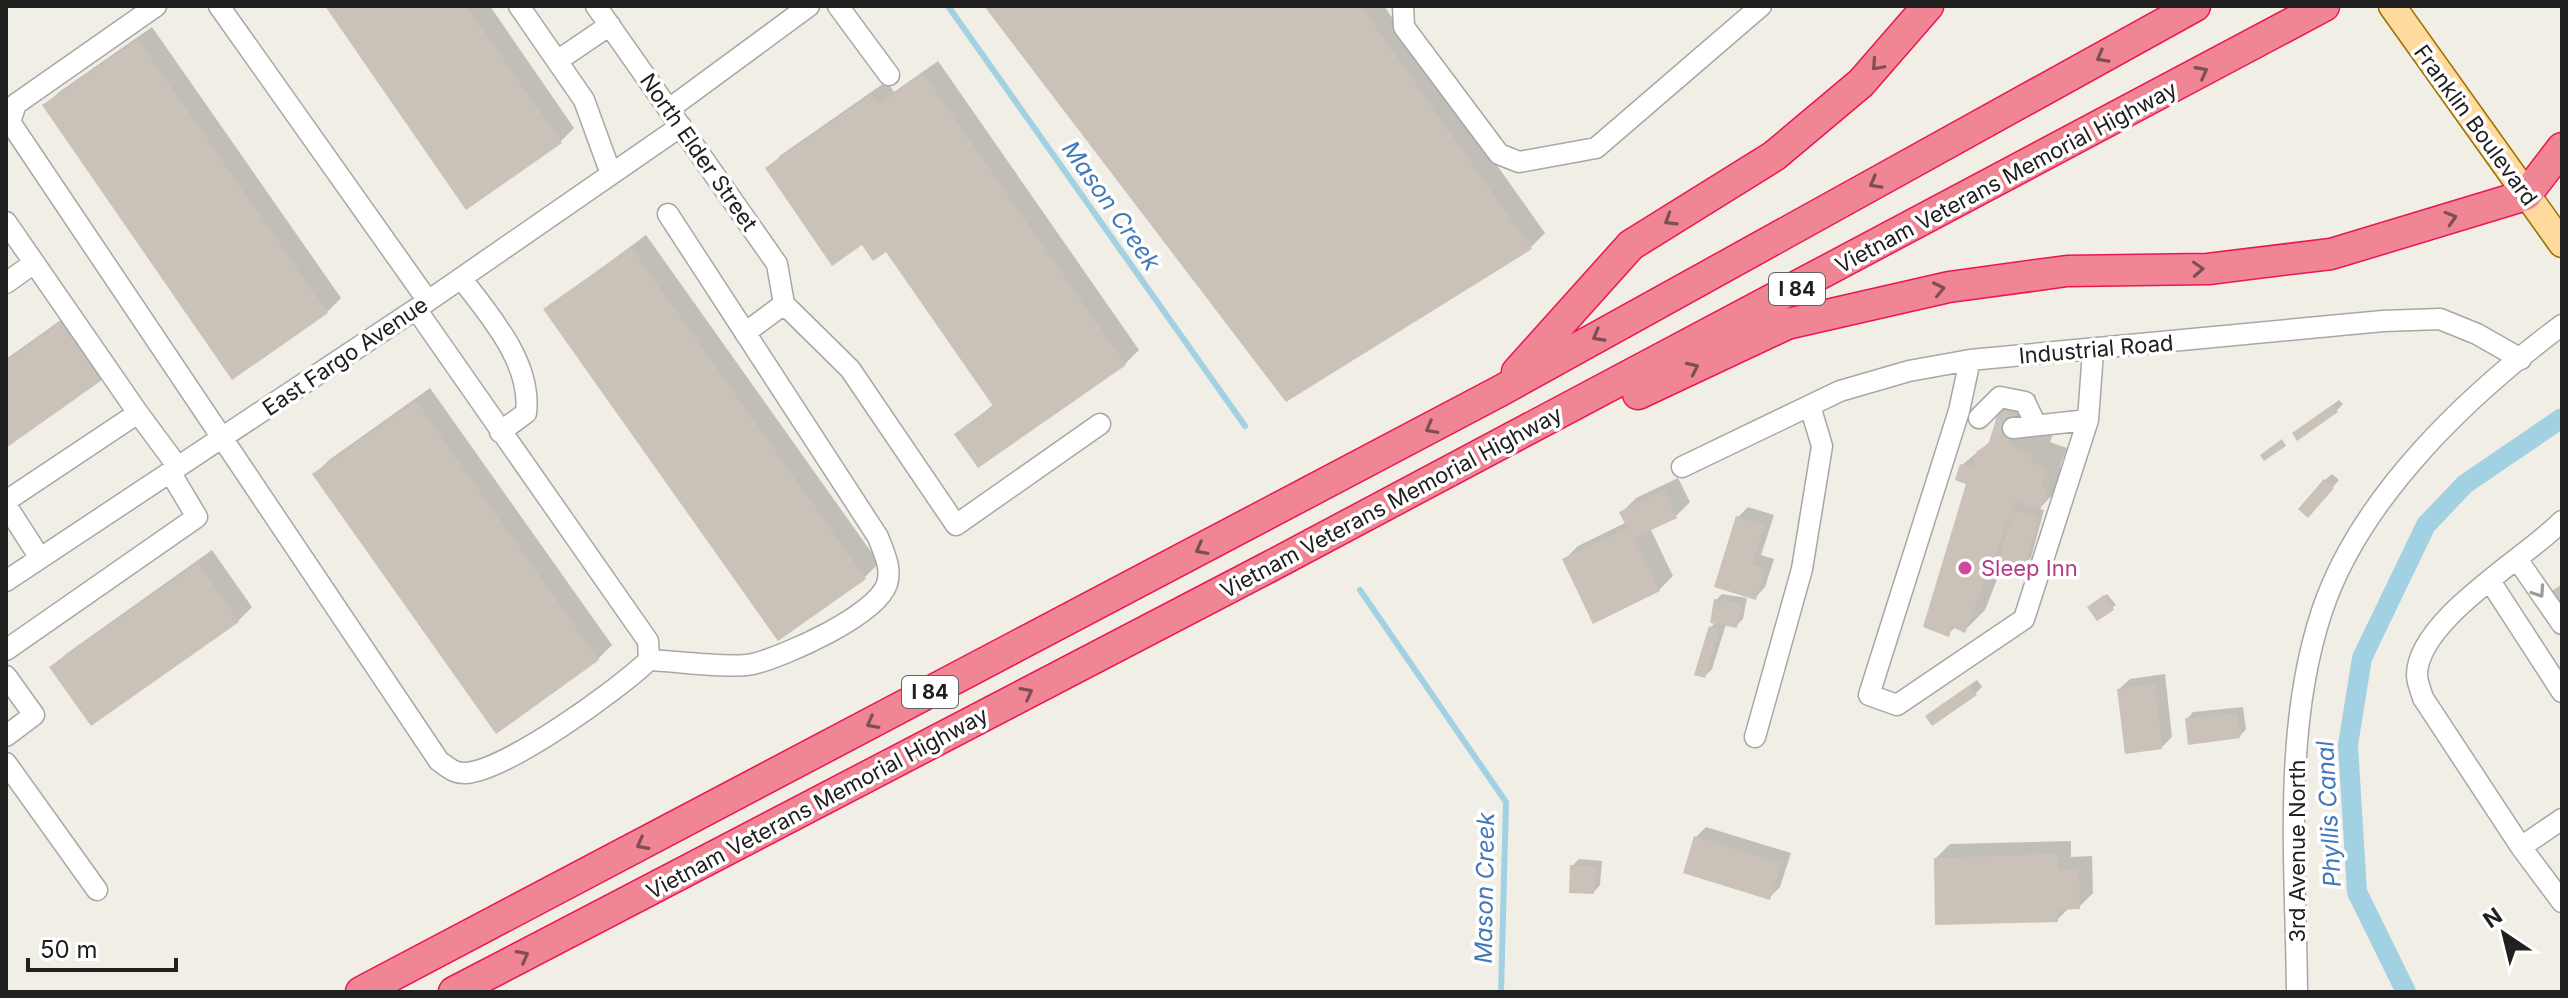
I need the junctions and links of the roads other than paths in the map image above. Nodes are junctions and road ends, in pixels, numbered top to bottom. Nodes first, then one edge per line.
1 (156, 6) edge
2 (219, 6) edge
3 (519, 6) edge
4 (596, 6) edge
5 (809, 6) edge
6 (838, 6) edge
7 (1403, 6) edge
8 (1761, 6) edge
9 (1928, 6) edge
10 (2195, 6) edge
11 (2324, 6) edge
12 (2392, 6) edge
13 (610, 25) junction
14 (557, 61) junction
15 (889, 75) dead end
16 (675, 118) junction
17 (2562, 148) edge
18 (611, 174) junction
19 (2526, 195) junction
20 (668, 214) dead end
21 (6, 222) edge
22 (2562, 244) edge
23 (34, 263) junction
24 (461, 278) junction
25 (6, 283) edge
26 (784, 304) junction
27 (422, 305) junction
28 (2562, 325) edge
29 (745, 333) junction
30 (2093, 351) junction
31 (2521, 359) junction
32 (1970, 360) junction
33 (1500, 391) junction
34 (1810, 406) junction
35 (1959, 411) junction
36 (138, 413) junction
37 (2088, 420) junction
38 (1100, 424) dead end
39 (1996, 424) junction
40 (2036, 425) junction
41 (500, 432) junction
42 (223, 437) junction
43 (1682, 467) dead end
44 (174, 469) junction
45 (6, 503) edge
46 (2562, 521) edge
47 (40, 558) junction
48 (2517, 559) junction
49 (1267, 568) junction
50 (6, 581) edge
51 (2490, 581) junction
52 (2562, 624) edge
53 (6, 650) edge
54 (649, 660) junction
55 (6, 676) edge
56 (2561, 690) edge
57 (6, 736) edge
58 (1755, 737) dead end
59 (6, 763) edge
60 (2562, 819) edge
61 (2521, 847) junction
62 (97, 890) dead end
63 (2562, 902) edge
64 (2293, 991) edge
65 (361, 992) edge
66 (454, 992) edge

1 - 42 street
2 - 27 street
3 - 14 street
4 - 13 street, North Elder Street
5 - 16 street, East Fargo Avenue
6 - 15 street
7 - 8 street
9 -> 33 highway
10 -> 33 highway, Vietnam Veterans Memorial Highway / I 84
49 -> 11 highway, Vietnam Veterans Memorial Highway / I 84
12 - 19 main road, Franklin Boulevard
13 - 14 street
13 - 16 street, North Elder Street
14 - 18 street
16 - 18 street, East Fargo Avenue
16 - 26 street, North Elder Street
17 - 19 highway
18 - 24 street, East Fargo Avenue
19 - 22 main road, Franklin Boulevard
49 -> 19 highway
20 - 29 street
21 - 23 street
23 - 25 street
23 - 36 street
24 - 27 street, East Fargo Avenue
24 - 41 street
26 - 29 street
26 - 38 street
27 - 41 street
27 - 42 street, East Fargo Avenue
28 - 31 street, 3rd Avenue North
29 - 54 street
30 - 31 street, Industrial Road
30 - 32 street, Industrial Road
30 - 37 street
31 - 64 street, 3rd Avenue North
32 - 34 street, Industrial Road
32 - 35 street
33 -> 65 highway, Vietnam Veterans Memorial Highway / I 84
34 - 43 street, Industrial Road
34 - 58 street
35 - 37 street
35 - 39 street
36 - 44 street
36 - 45 street
37 - 40 street
39 - 40 street
39 - 40 street
41 - 54 street
42 - 44 street, East Fargo Avenue
42 - 54 street
44 - 47 street, East Fargo Avenue
44 - 53 street
45 - 47 street
46 - 48 street
47 - 50 street, East Fargo Avenue
48 - 51 street
48 -> 52 street
66 -> 49 highway, Vietnam Veterans Memorial Highway / I 84
51 - 56 street
51 - 61 street
55 - 57 street
59 - 62 street
60 - 61 street
61 - 63 street

